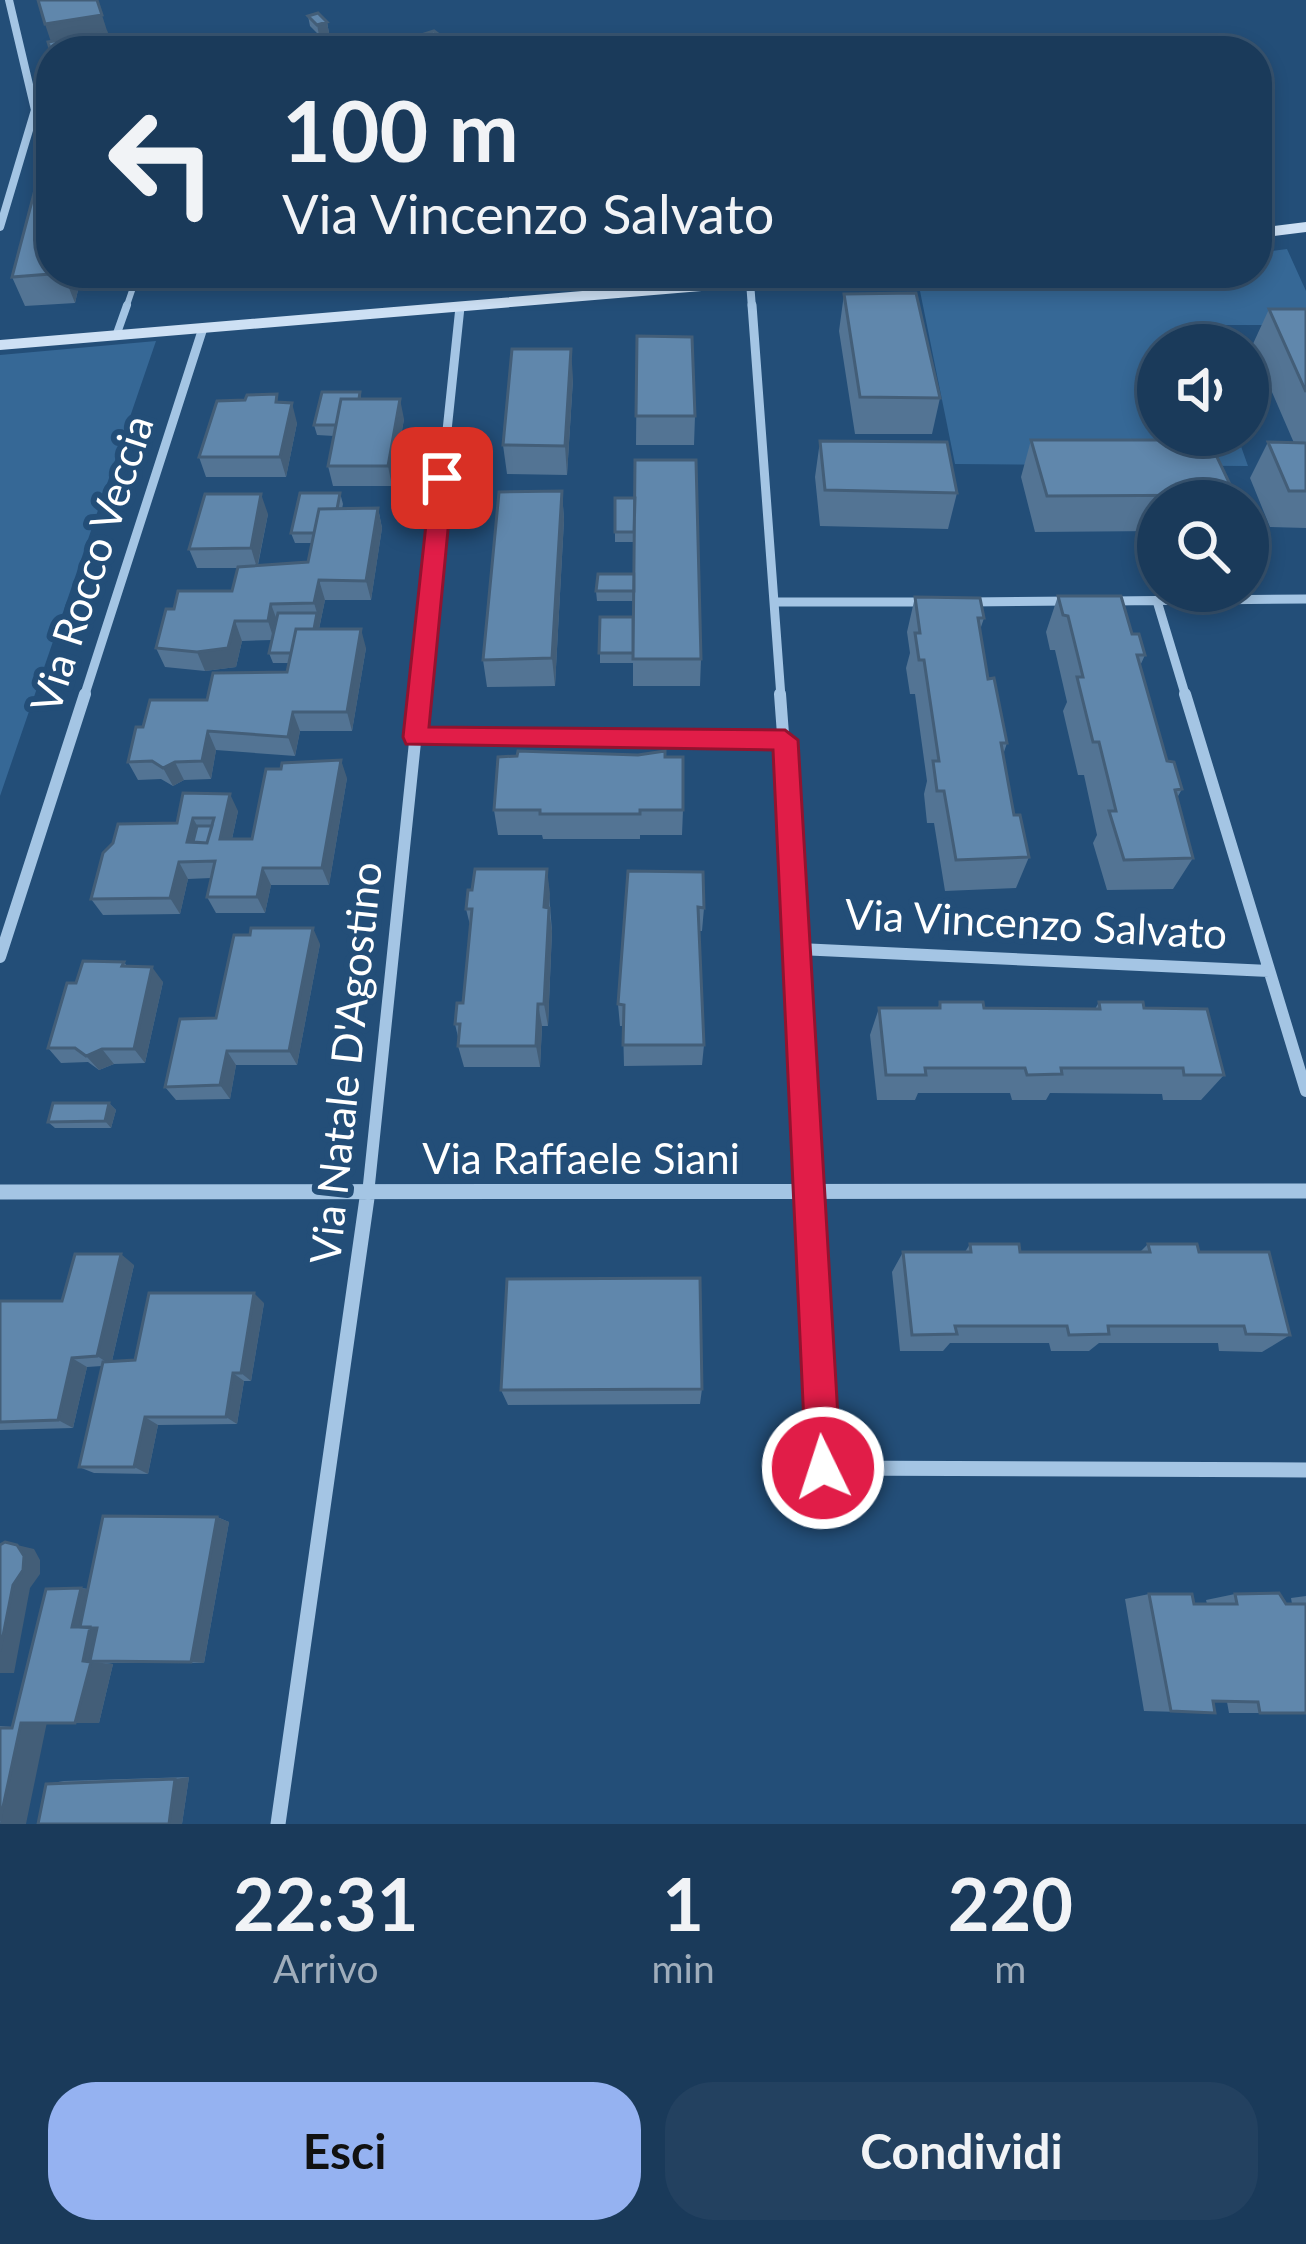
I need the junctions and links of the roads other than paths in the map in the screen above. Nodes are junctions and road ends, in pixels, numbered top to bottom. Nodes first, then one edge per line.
1 (8, 0) edge
2 (0, 226) edge
3 (1306, 227) edge
4 (1272, 231) edge
5 (134, 288) edge
6 (680, 288) edge
7 (750, 288) edge
8 (460, 307) junction
9 (203, 328) junction
10 (116, 336) junction
11 (0, 345) edge
12 (1269, 599) edge
13 (1306, 599) edge
14 (1085, 601) edge
15 (1109, 601) edge
16 (1137, 601) edge
17 (775, 602) junction
18 (1159, 612) edge
19 (415, 737) junction
20 (785, 740) junction
21 (799, 949) junction
22 (0, 957) edge
23 (1269, 971) junction
24 (1306, 1090) edge
25 (1306, 1191) edge
26 (0, 1192) edge
27 (368, 1192) junction
28 (806, 1192) junction
29 (1306, 1470) edge
30 (278, 1824) edge

1 - 2 street
3 - 4 street
5 - 10 lane
6 - 8 street
7 - 17 street, Via Vincenzo Salvato
8 - 9 street
8 - 19 street, Via Natale D'Agostino
9 - 10 street
9 - 22 street, Via Rocco Veccia
10 - 11 street
12 - 13 street
14 - 17 street
15 - 16 street
17 - 20 street, Via Vincenzo Salvato
18 - 23 street
19 - 20 street
19 - 27 street, Via Natale D'Agostino
20 - 21 street, Via Vincenzo Salvato
21 - 23 street, Via Vincenzo Salvato
21 - 28 street, Via Vincenzo Salvato
23 - 24 street
25 - 28 street, Via Raffaele Siani
26 - 27 street, Via Raffaele Siani
27 - 28 street, Via Raffaele Siani
27 - 30 street, Via Natale D'Agostino
28 - 29 street, Via Vincenzo Salvato

